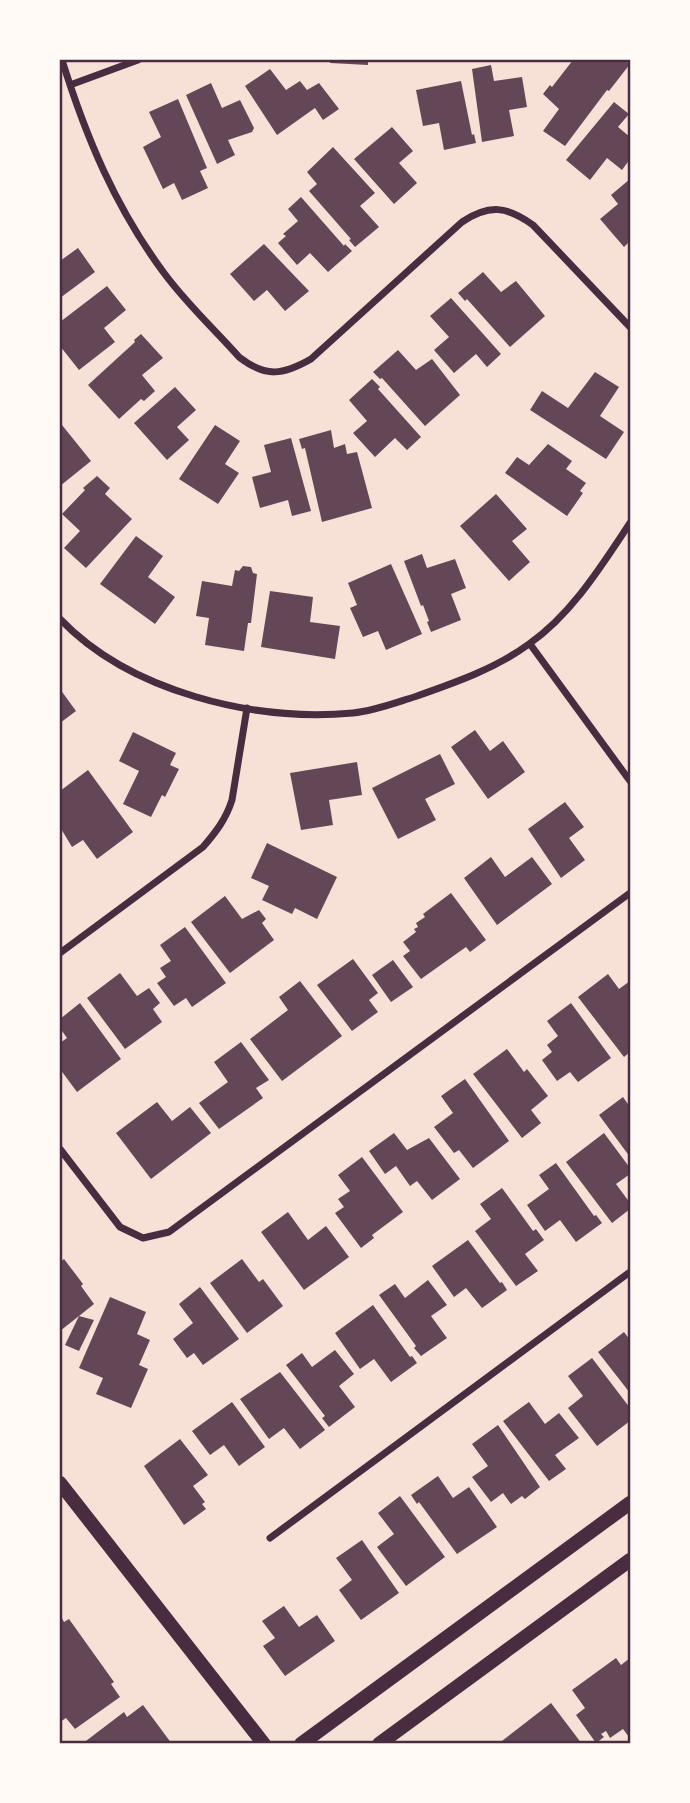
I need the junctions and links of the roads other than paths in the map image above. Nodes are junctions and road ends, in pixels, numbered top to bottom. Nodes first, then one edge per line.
1 (62, 60) edge
2 (138, 60) edge
3 (70, 85) junction
4 (631, 327) edge
5 (631, 523) edge
6 (60, 619) edge
7 (530, 644) junction
8 (247, 709) junction
9 (631, 781) edge
10 (631, 893) edge
11 (60, 953) edge
12 (60, 1149) edge
13 (631, 1272) edge
14 (60, 1483) edge
15 (631, 1503) edge
16 (270, 1538) dead end
17 (631, 1560) edge
18 (264, 1744) edge
19 (301, 1744) edge
20 (379, 1744) edge

1 - 3 street
2 - 3 street
3 - 4 street
5 - 7 street
6 - 8 street
7 - 8 street
7 - 9 street
8 - 11 street
10 - 12 street
13 - 16 street
14 - 18 main road
15 - 19 main road
17 - 20 main road

